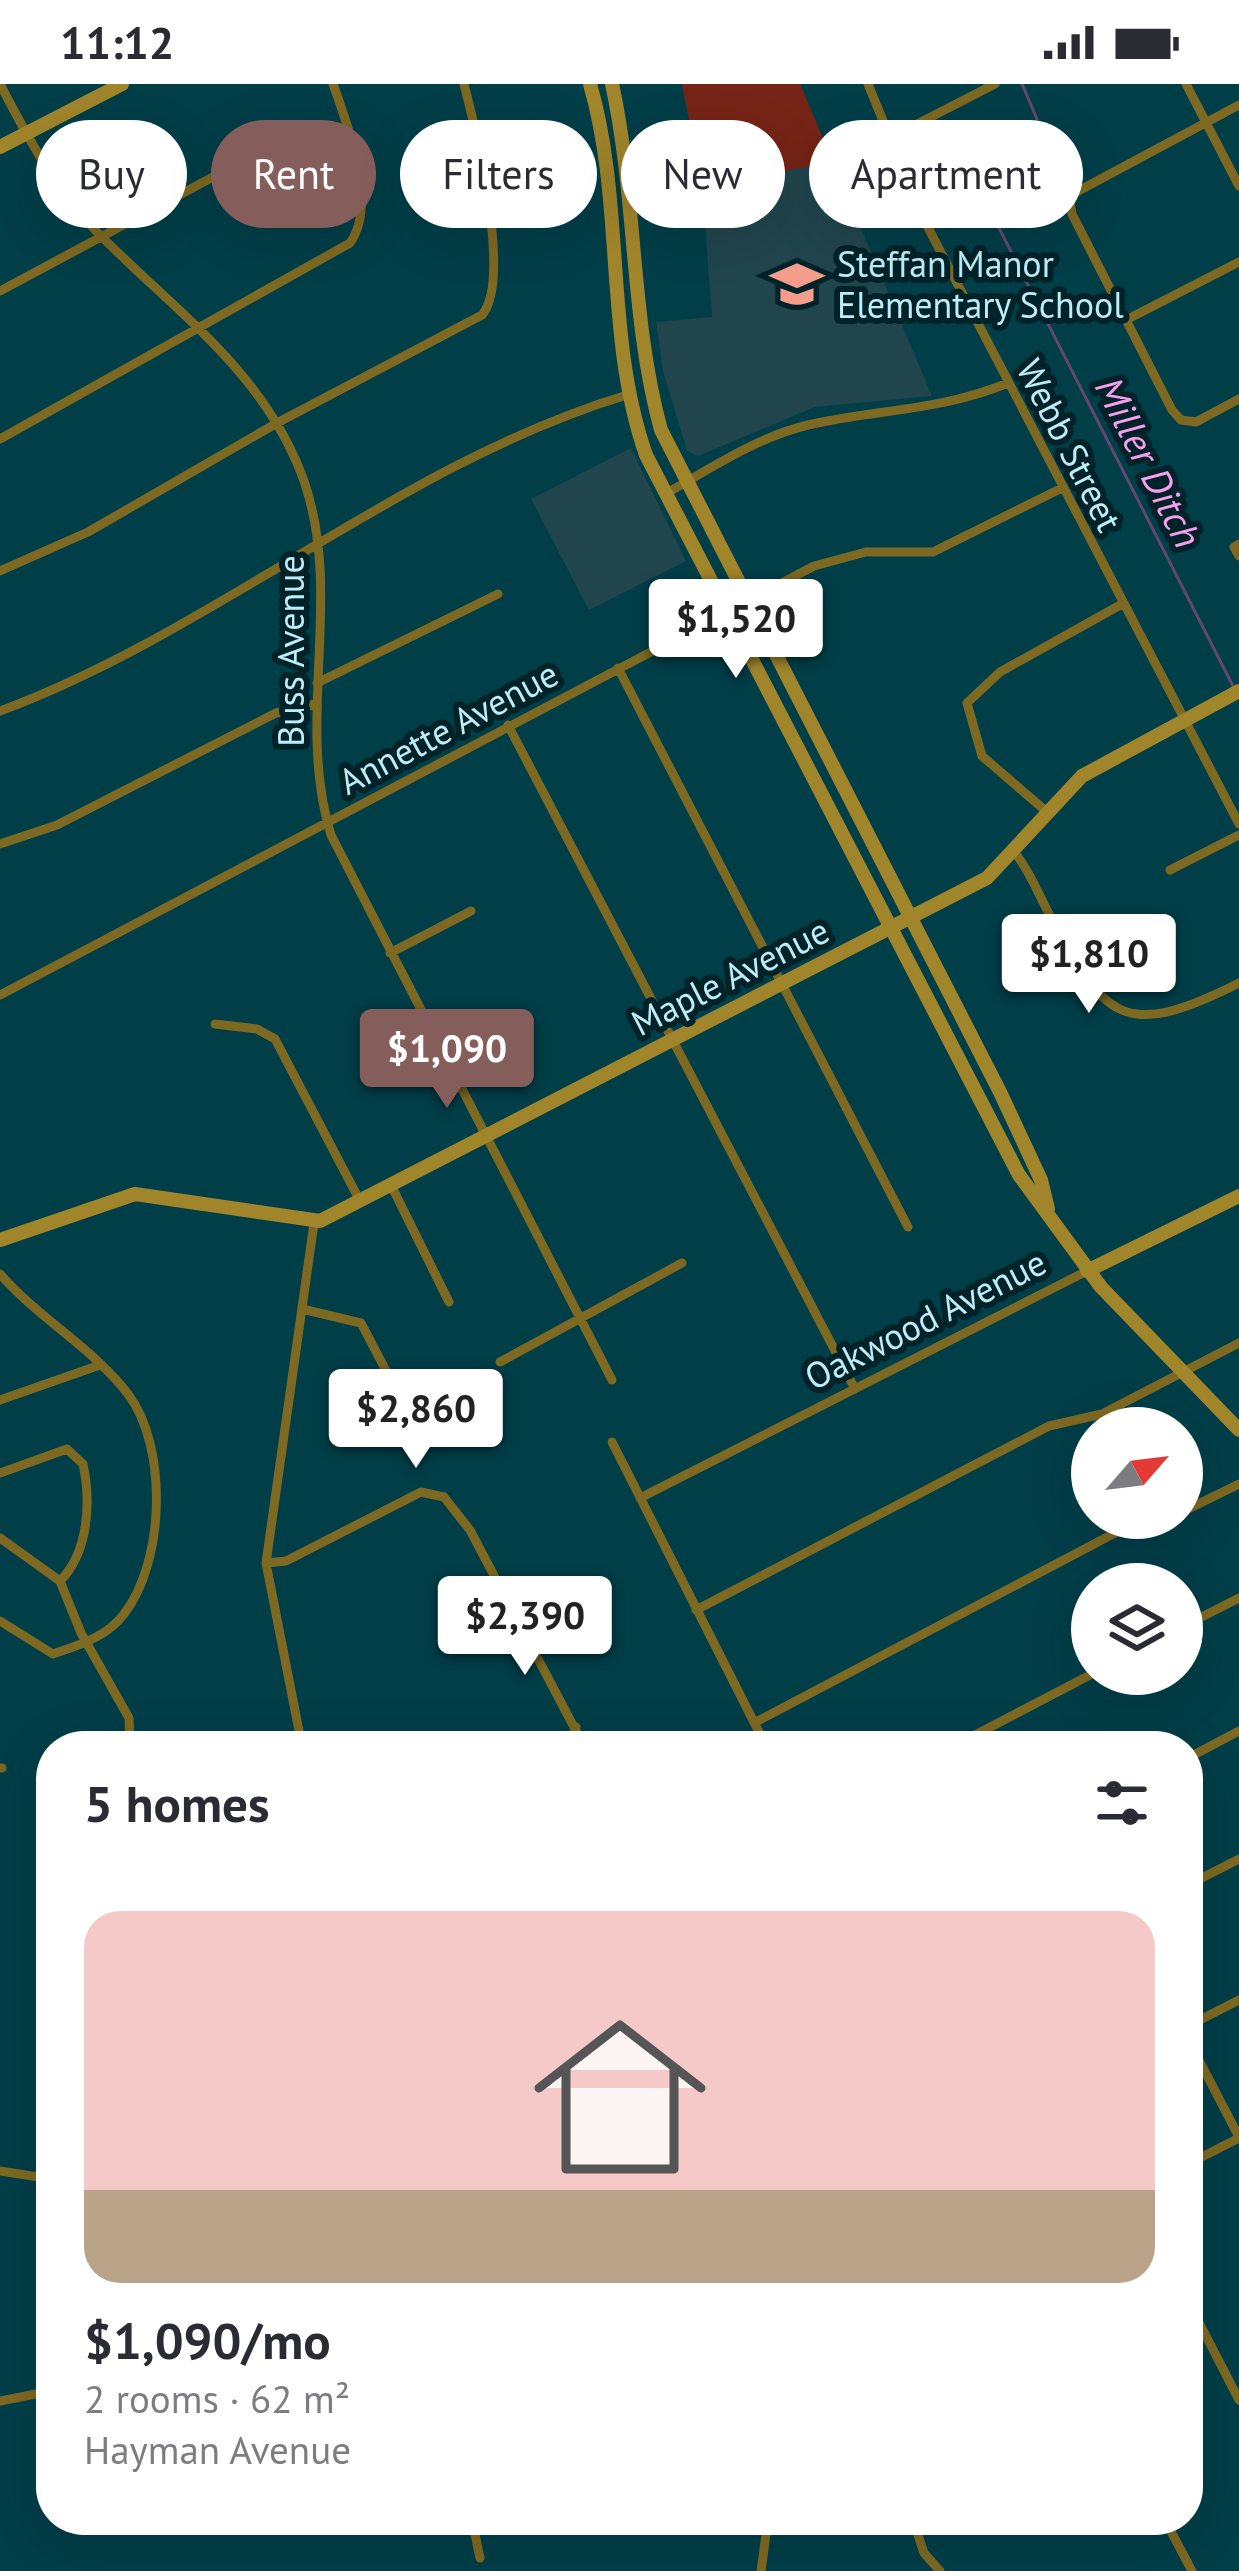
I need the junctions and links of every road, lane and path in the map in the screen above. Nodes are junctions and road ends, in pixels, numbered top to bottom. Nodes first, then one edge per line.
1 (0, 84) edge
2 (122, 84) edge
3 (333, 84) edge
4 (464, 84) edge
5 (590, 84) edge
6 (613, 84) edge
7 (868, 84) edge
8 (995, 84) edge
9 (1186, 84) edge
10 (1239, 105) edge
11 (883, 120) edge
12 (924, 120) edge
13 (1206, 122) junction
14 (26, 134) junction
15 (0, 147) edge
16 (211, 178) edge
17 (1239, 186) edge
18 (928, 228) edge
19 (104, 238) junction
20 (1239, 262) edge
21 (0, 291) edge
22 (1126, 320) junction
23 (200, 326) junction
24 (1008, 383) junction
25 (627, 395) junction
26 (1239, 399) edge
27 (277, 423) junction
28 (0, 439) edge
29 (685, 483) junction
30 (1062, 488) junction
31 (665, 494) junction
32 (318, 542) junction
33 (0, 572) edge
34 (498, 594) dead end
35 (747, 601) junction
36 (1122, 604) junction
37 (727, 611) junction
38 (618, 668) junction
39 (317, 683) junction
40 (1235, 694) edge
41 (315, 704) junction
42 (0, 711) edge
43 (1184, 720) junction
44 (508, 725) junction
45 (1047, 812) junction
46 (327, 822) junction
47 (1239, 824) edge
48 (1239, 835) edge
49 (0, 844) edge
50 (1015, 854) junction
51 (1170, 870) dead end
52 (471, 911) dead end
53 (910, 916) junction
54 (892, 926) junction
55 (390, 952) junction
56 (1239, 983) edge
57 (782, 984) junction
58 (0, 995) edge
59 (215, 1024) dead end
60 (672, 1039) junction
61 (486, 1136) junction
62 (391, 1186) junction
63 (1239, 1196) edge
64 (360, 1201) junction
65 (1049, 1214) junction
66 (314, 1222) junction
67 (908, 1227) dead end
68 (0, 1240) edge
69 (682, 1263) dead end
70 (1088, 1270) junction
71 (0, 1274) edge
72 (449, 1302) dead end
73 (302, 1309) junction
74 (580, 1320) junction
75 (1239, 1343) edge
76 (500, 1363) dead end
77 (100, 1365) junction
78 (1185, 1371) junction
79 (612, 1380) dead end
80 (855, 1389) junction
81 (0, 1400) edge
82 (406, 1424) dead end
83 (1239, 1430) edge
84 (612, 1442) dead end
85 (0, 1473) edge
86 (1239, 1484) edge
87 (640, 1498) junction
88 (1203, 1502) edge
89 (0, 1538) edge
90 (1104, 1539) edge
91 (266, 1563) junction
92 (60, 1580) junction
93 (1239, 1598) edge
94 (696, 1610) junction
95 (1203, 1617) edge
96 (0, 1621) edge
97 (88, 1642) junction
98 (1071, 1685) edge
99 (754, 1723) junction
100 (576, 1727) junction
101 (129, 1731) edge
102 (299, 1731) edge
103 (574, 1731) edge
104 (578, 1731) edge
105 (758, 1731) edge
106 (984, 1731) edge
107 (1239, 1731) edge
108 (1203, 1750) edge
109 (1239, 1858) edge
110 (1203, 1877) edge
111 (1239, 2000) edge
112 (1203, 2018) edge
113 (1203, 2068) edge
114 (1239, 2138) edge
115 (1203, 2156) edge
116 (0, 2170) edge
117 (36, 2176) edge
118 (1203, 2332) edge
119 (36, 2393) edge
120 (1239, 2400) edge
121 (0, 2401) edge
122 (476, 2535) edge
123 (766, 2535) edge
124 (918, 2535) edge
125 (1174, 2535) edge
126 (481, 2558) dead end
127 (761, 2571) edge
128 (940, 2571) edge
129 (1192, 2571) edge

1 - 14 street, Buss Avenue
2 - 14 main road
3 - 23 street
4 - 27 street
5 - 25 main road
6 - 29 main road
7 - 11 street, Webb Street
8 - 12 street
9 - 13 street
10 - 13 street
13 - 17 street
13 - 22 street
14 - 15 main road
14 - 19 street, Buss Avenue
16 - 19 street
18 - 24 street, Webb Street
19 - 21 street
19 - 23 street, Buss Avenue
20 - 22 street
22 - 26 street
23 - 27 street, Buss Avenue
23 - 28 street
24 - 29 street
24 - 30 street, Webb Street
25 - 31 main road
25 - 32 street
27 - 32 street, Buss Avenue
27 - 33 street
29 - 31 street
29 - 35 main road
30 - 35 street, Annette Avenue
30 - 36 street, Webb Street
31 - 37 main road
32 - 39 street, Buss Avenue
32 - 42 street
34 - 39 street
35 - 37 street, Annette Avenue
35 - 53 main road
36 - 43 street, Webb Street
36 - 45 street
37 - 38 street, Annette Avenue
37 - 54 main road
38 - 44 street, Annette Avenue
38 - 57 street
39 - 41 street, Buss Avenue
40 - 43 main road, Maple Avenue
41 - 46 street, Buss Avenue
41 - 49 street
43 - 45 main road, Maple Avenue
43 - 47 street, Webb Street
44 - 46 street, Annette Avenue
44 - 60 street
45 - 50 main road, Maple Avenue
46 - 55 street, Buss Avenue
46 - 58 street, Annette Avenue
48 - 51 street
50 - 53 main road, Maple Avenue
50 - 56 street
52 - 55 street
53 - 54 main road, Maple Avenue
53 - 65 main road
54 - 57 main road, Maple Avenue
54 - 65 main road
55 - 61 street, Buss Avenue
57 - 60 main road, Maple Avenue
57 - 67 street
59 - 64 street
60 - 61 main road, Maple Avenue
60 - 80 street
61 - 62 main road, Maple Avenue
61 - 74 street, Buss Avenue
62 - 64 main road, Maple Avenue
62 - 72 street
63 - 70 main road, Oakwood Avenue
64 - 66 main road, Maple Avenue
65 - 70 main road
66 - 68 main road
66 - 73 street
69 - 74 street
70 - 78 main road
70 - 80 street, Oakwood Avenue
71 - 77 street
73 - 82 street
73 - 91 street
74 - 76 street
74 - 79 street, Buss Avenue
75 - 78 street
77 - 81 street
77 - 97 street
78 - 83 main road
78 - 94 street
80 - 87 street, Oakwood Avenue
84 - 87 street
85 - 92 street
86 - 88 street
87 - 94 street
89 - 92 street
90 - 99 street
91 - 100 street
91 - 102 street
92 - 97 street
93 - 95 street
94 - 99 street
96 - 97 street
97 - 101 street
98 - 106 street
99 - 105 street
100 - 103 street
100 - 104 street
107 - 108 street
109 - 110 street
111 - 112 street
113 - 114 street
114 - 115 street
116 - 117 street
118 - 120 street
119 - 121 street
122 - 126 street
123 - 127 street
124 - 128 street
125 - 129 street

